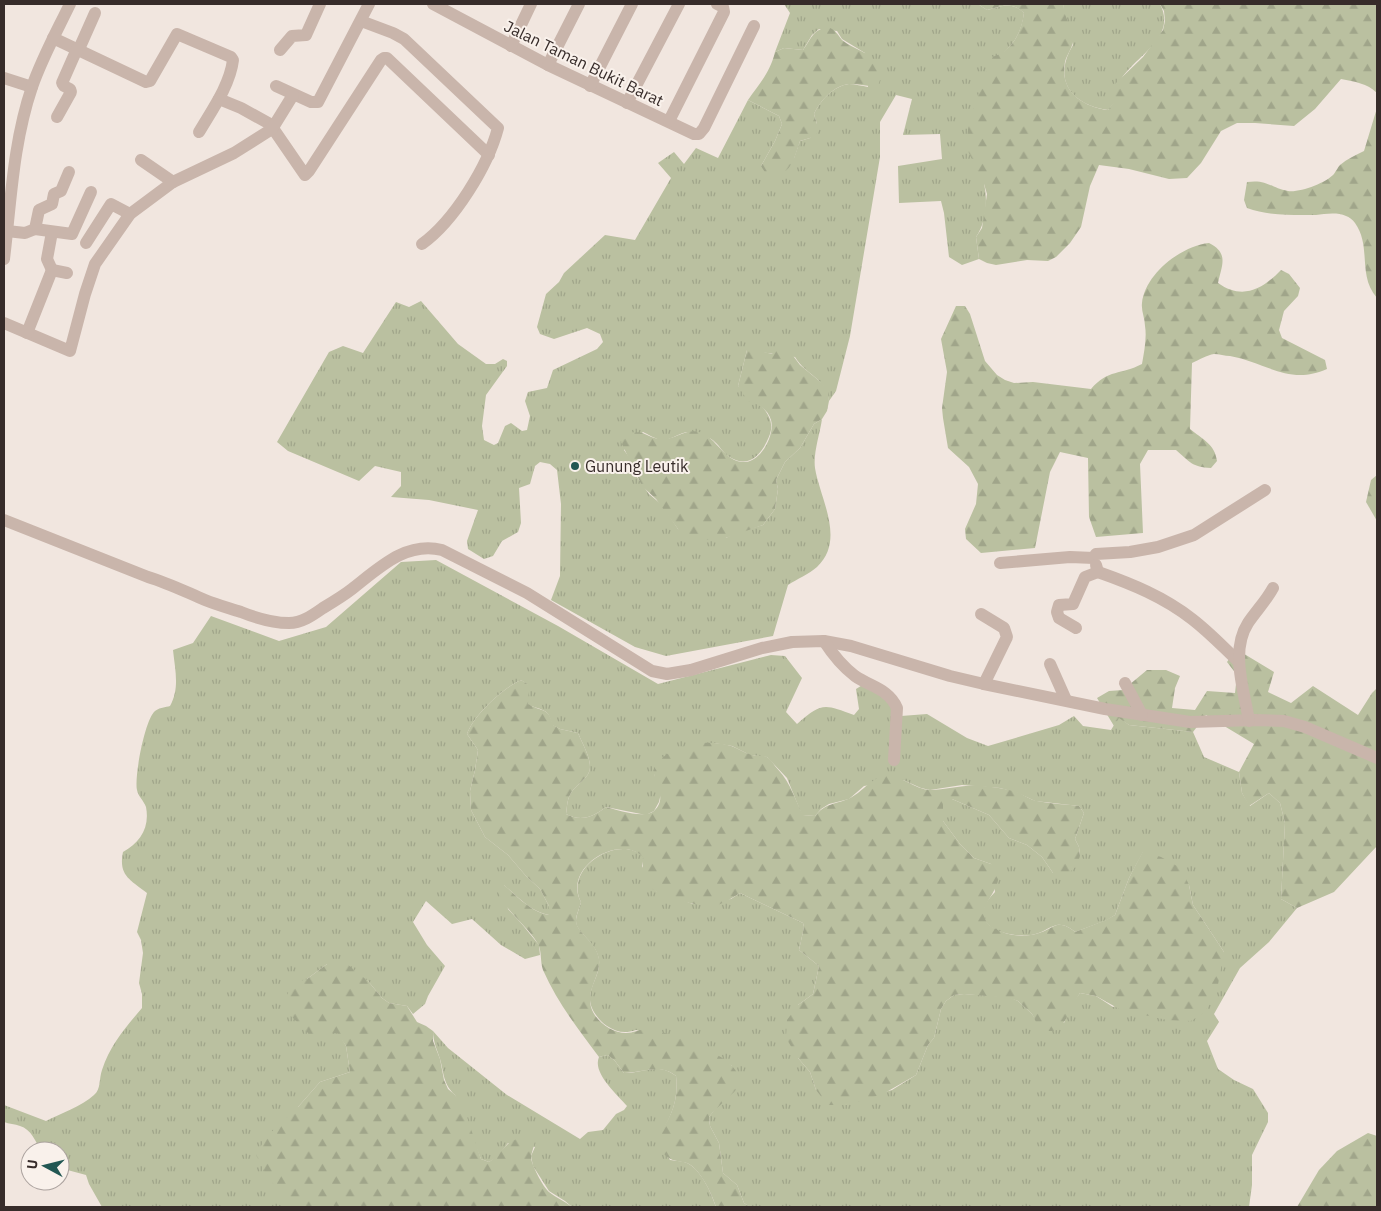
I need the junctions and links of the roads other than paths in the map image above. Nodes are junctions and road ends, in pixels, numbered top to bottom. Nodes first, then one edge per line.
1 (70, 4) edge
2 (320, 4) edge
3 (369, 4) edge
4 (433, 4) edge
5 (531, 4) edge
6 (579, 4) edge
7 (632, 4) edge
8 (679, 4) edge
9 (721, 8) edge
10 (95, 12) dead end
11 (361, 21) junction
12 (754, 26) dead end
13 (53, 38) junction
14 (511, 46) junction
15 (78, 49) junction
16 (280, 50) dead end
17 (548, 66) junction
18 (4, 78) edge
19 (276, 86) dead end
20 (590, 86) junction
21 (32, 87) junction
22 (293, 95) junction
23 (219, 99) junction
24 (628, 103) junction
25 (57, 117) dead end
26 (669, 121) junction
27 (272, 129) junction
28 (199, 132) dead end
29 (488, 155) junction
30 (141, 160) dead end
31 (69, 172) dead end
32 (173, 182) junction
33 (91, 192) dead end
34 (7, 195) edge
35 (130, 214) junction
36 (35, 229) junction
37 (7, 231) junction
38 (52, 232) junction
39 (86, 243) dead end
40 (422, 244) dead end
41 (4, 260) edge
42 (52, 270) junction
43 (67, 273) dead end
44 (4, 323) edge
45 (27, 333) junction
46 (1265, 490) dead end
47 (4, 520) edge
48 (1094, 558) junction
49 (1000, 564) dead end
50 (1098, 572) junction
51 (1273, 588) dead end
52 (982, 614) dead end
53 (1076, 628) dead end
54 (824, 641) junction
55 (1238, 661) junction
56 (1050, 664) dead end
57 (1125, 683) dead end
58 (984, 684) junction
59 (1066, 700) junction
60 (1142, 715) junction
61 (1249, 721) junction
62 (1377, 758) edge
63 (894, 760) dead end

1 - 13 street
2 - 16 street
3 - 11 street
4 - 14 street, Jalan Taman Bukit Barat
5 - 14 street
6 - 17 street
7 - 20 street
8 - 24 street
9 - 26 street
10 - 15 street
11 - 22 street
11 - 29 street
12 - 26 street, Jalan Taman Bukit Barat
13 - 15 street
13 - 21 street
14 - 17 street, Jalan Taman Bukit Barat
15 - 23 street
15 - 25 street
17 - 20 street, Jalan Taman Bukit Barat
18 - 21 street
19 - 22 street
20 - 24 street, Jalan Taman Bukit Barat
21 - 34 street
22 - 27 street
23 - 27 street
23 - 28 street
24 - 26 street, Jalan Taman Bukit Barat
27 - 29 street
27 - 32 street
29 - 40 street
30 - 32 street
31 - 36 street
32 - 35 street
33 - 38 street
34 - 37 street
35 - 39 street
35 - 45 street
36 - 37 street
36 - 38 street
37 - 41 street
38 - 42 street
42 - 43 street
42 - 45 street
44 - 45 street
46 - 48 street
47 - 54 street
48 - 49 street
48 - 50 street
50 - 53 street
50 - 55 street
51 - 55 street
52 - 58 street
54 - 58 street
54 - 63 street
55 - 61 street
56 - 59 street
57 - 60 street
58 - 59 street
59 - 60 street
60 - 61 street
61 - 62 street

